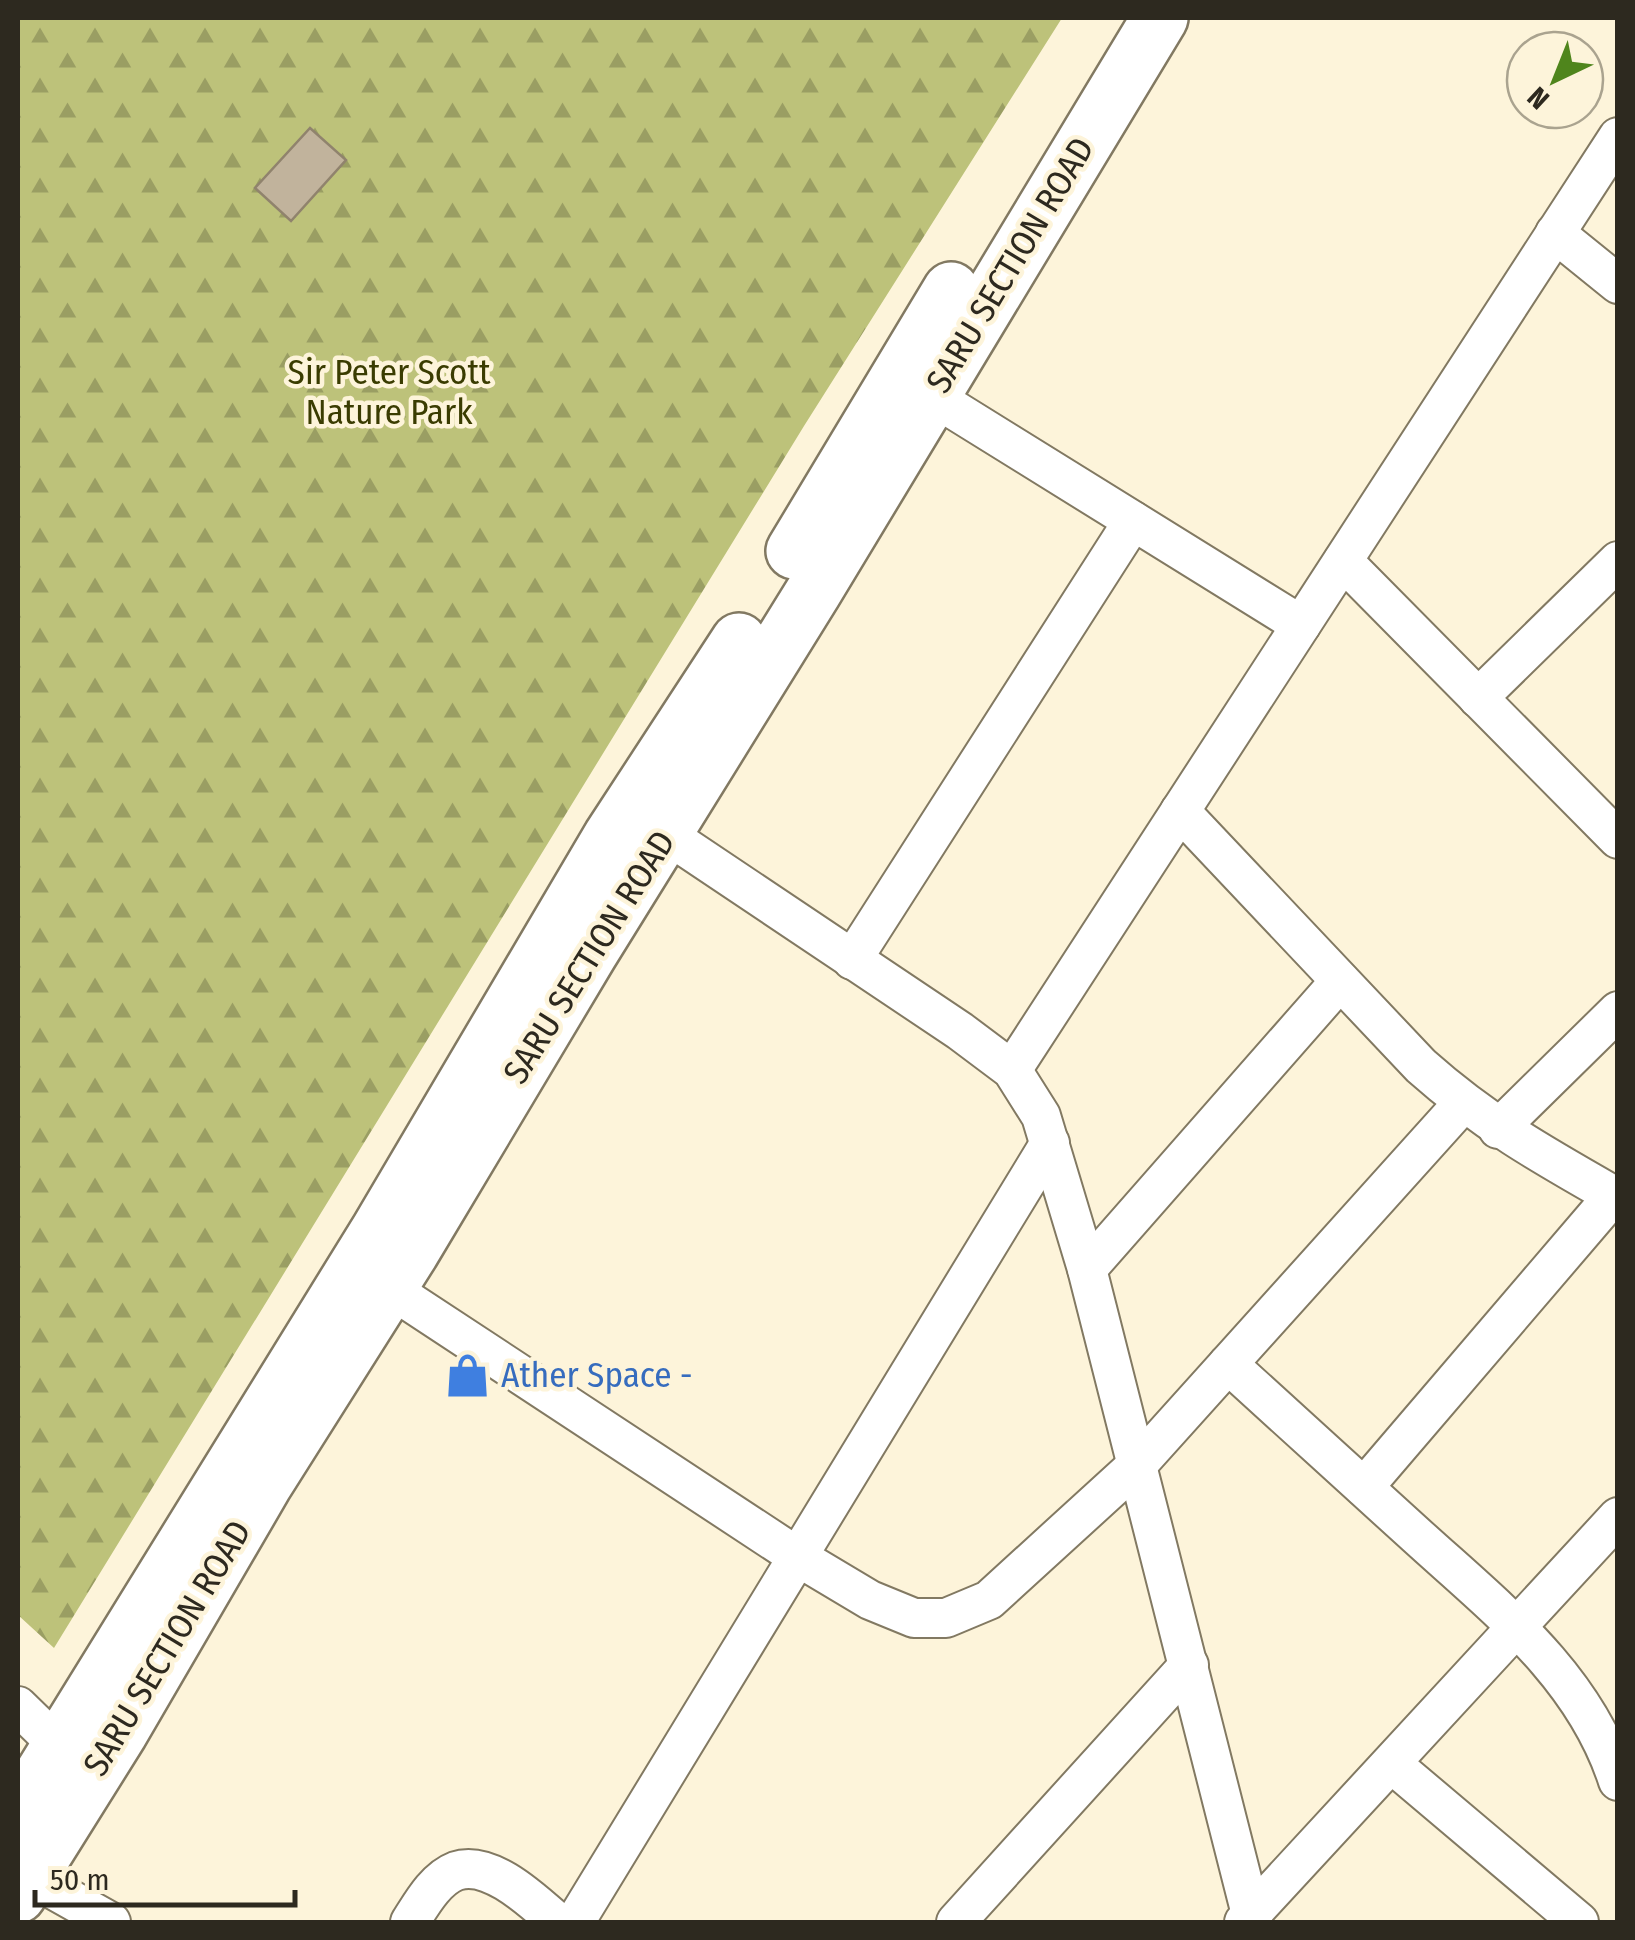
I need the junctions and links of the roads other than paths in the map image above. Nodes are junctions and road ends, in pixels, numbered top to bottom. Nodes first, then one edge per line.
1 (1117, 18) edge
2 (1160, 18) edge
3 (1618, 137) edge
4 (1555, 233) junction
5 (1618, 284) edge
6 (932, 396) junction
7 (1133, 521) junction
8 (1343, 560) junction
9 (1618, 560) edge
10 (1301, 625) junction
11 (1478, 698) junction
12 (1180, 811) junction
13 (647, 822) junction
14 (1618, 839) edge
15 (852, 960) junction
16 (1340, 981) junction
17 (1618, 1011) edge
18 (1012, 1070) junction
19 (1463, 1103) junction
20 (1498, 1129) junction
21 (1050, 1143) junction
22 (1615, 1197) edge
23 (1087, 1269) junction
24 (388, 1288) junction
25 (1228, 1364) junction
26 (1138, 1464) junction
27 (1364, 1487) junction
28 (1618, 1517) edge
29 (798, 1557) junction
30 (1516, 1627) junction
31 (1188, 1665) junction
32 (18, 1706) edge
33 (77, 1758) junction
34 (1392, 1764) junction
35 (1618, 1780) edge
36 (18, 1814) edge
37 (23, 1885) edge
38 (1249, 1920) edge
39 (111, 1922) edge
40 (410, 1922) edge
41 (557, 1922) edge
42 (575, 1922) edge
43 (956, 1922) edge
44 (1578, 1922) edge

1 - 13 street, SARU SECTION ROAD
2 - 6 street, SARU SECTION ROAD
3 - 4 street
4 - 5 street
4 - 8 street
6 - 7 street
6 - 13 street, SARU SECTION ROAD
7 - 10 street
7 - 15 street
8 - 10 street
8 - 11 street
9 - 11 street
10 - 12 street
11 - 14 street
12 - 16 street
12 - 18 street
13 - 15 street
13 - 24 street, SARU SECTION ROAD
13 - 33 street, SARU SECTION ROAD
15 - 18 street
16 - 19 street
16 - 23 street
17 - 20 street
18 - 21 street
19 - 20 street
19 - 25 street
20 - 22 street
21 - 23 street
21 - 29 street
22 - 27 street
23 - 26 street
24 - 29 street
24 - 33 street, SARU SECTION ROAD
25 - 26 street
25 - 27 street
26 - 29 street
26 - 31 street
27 - 30 street
28 - 30 street
29 - 42 street
30 - 34 street
30 - 35 street
31 - 38 street
31 - 43 street
32 - 33 street
33 - 36 street, SARU SECTION ROAD
33 - 37 street, SARU SECTION ROAD
34 - 38 street
34 - 44 street
37 - 39 street
40 - 41 street

